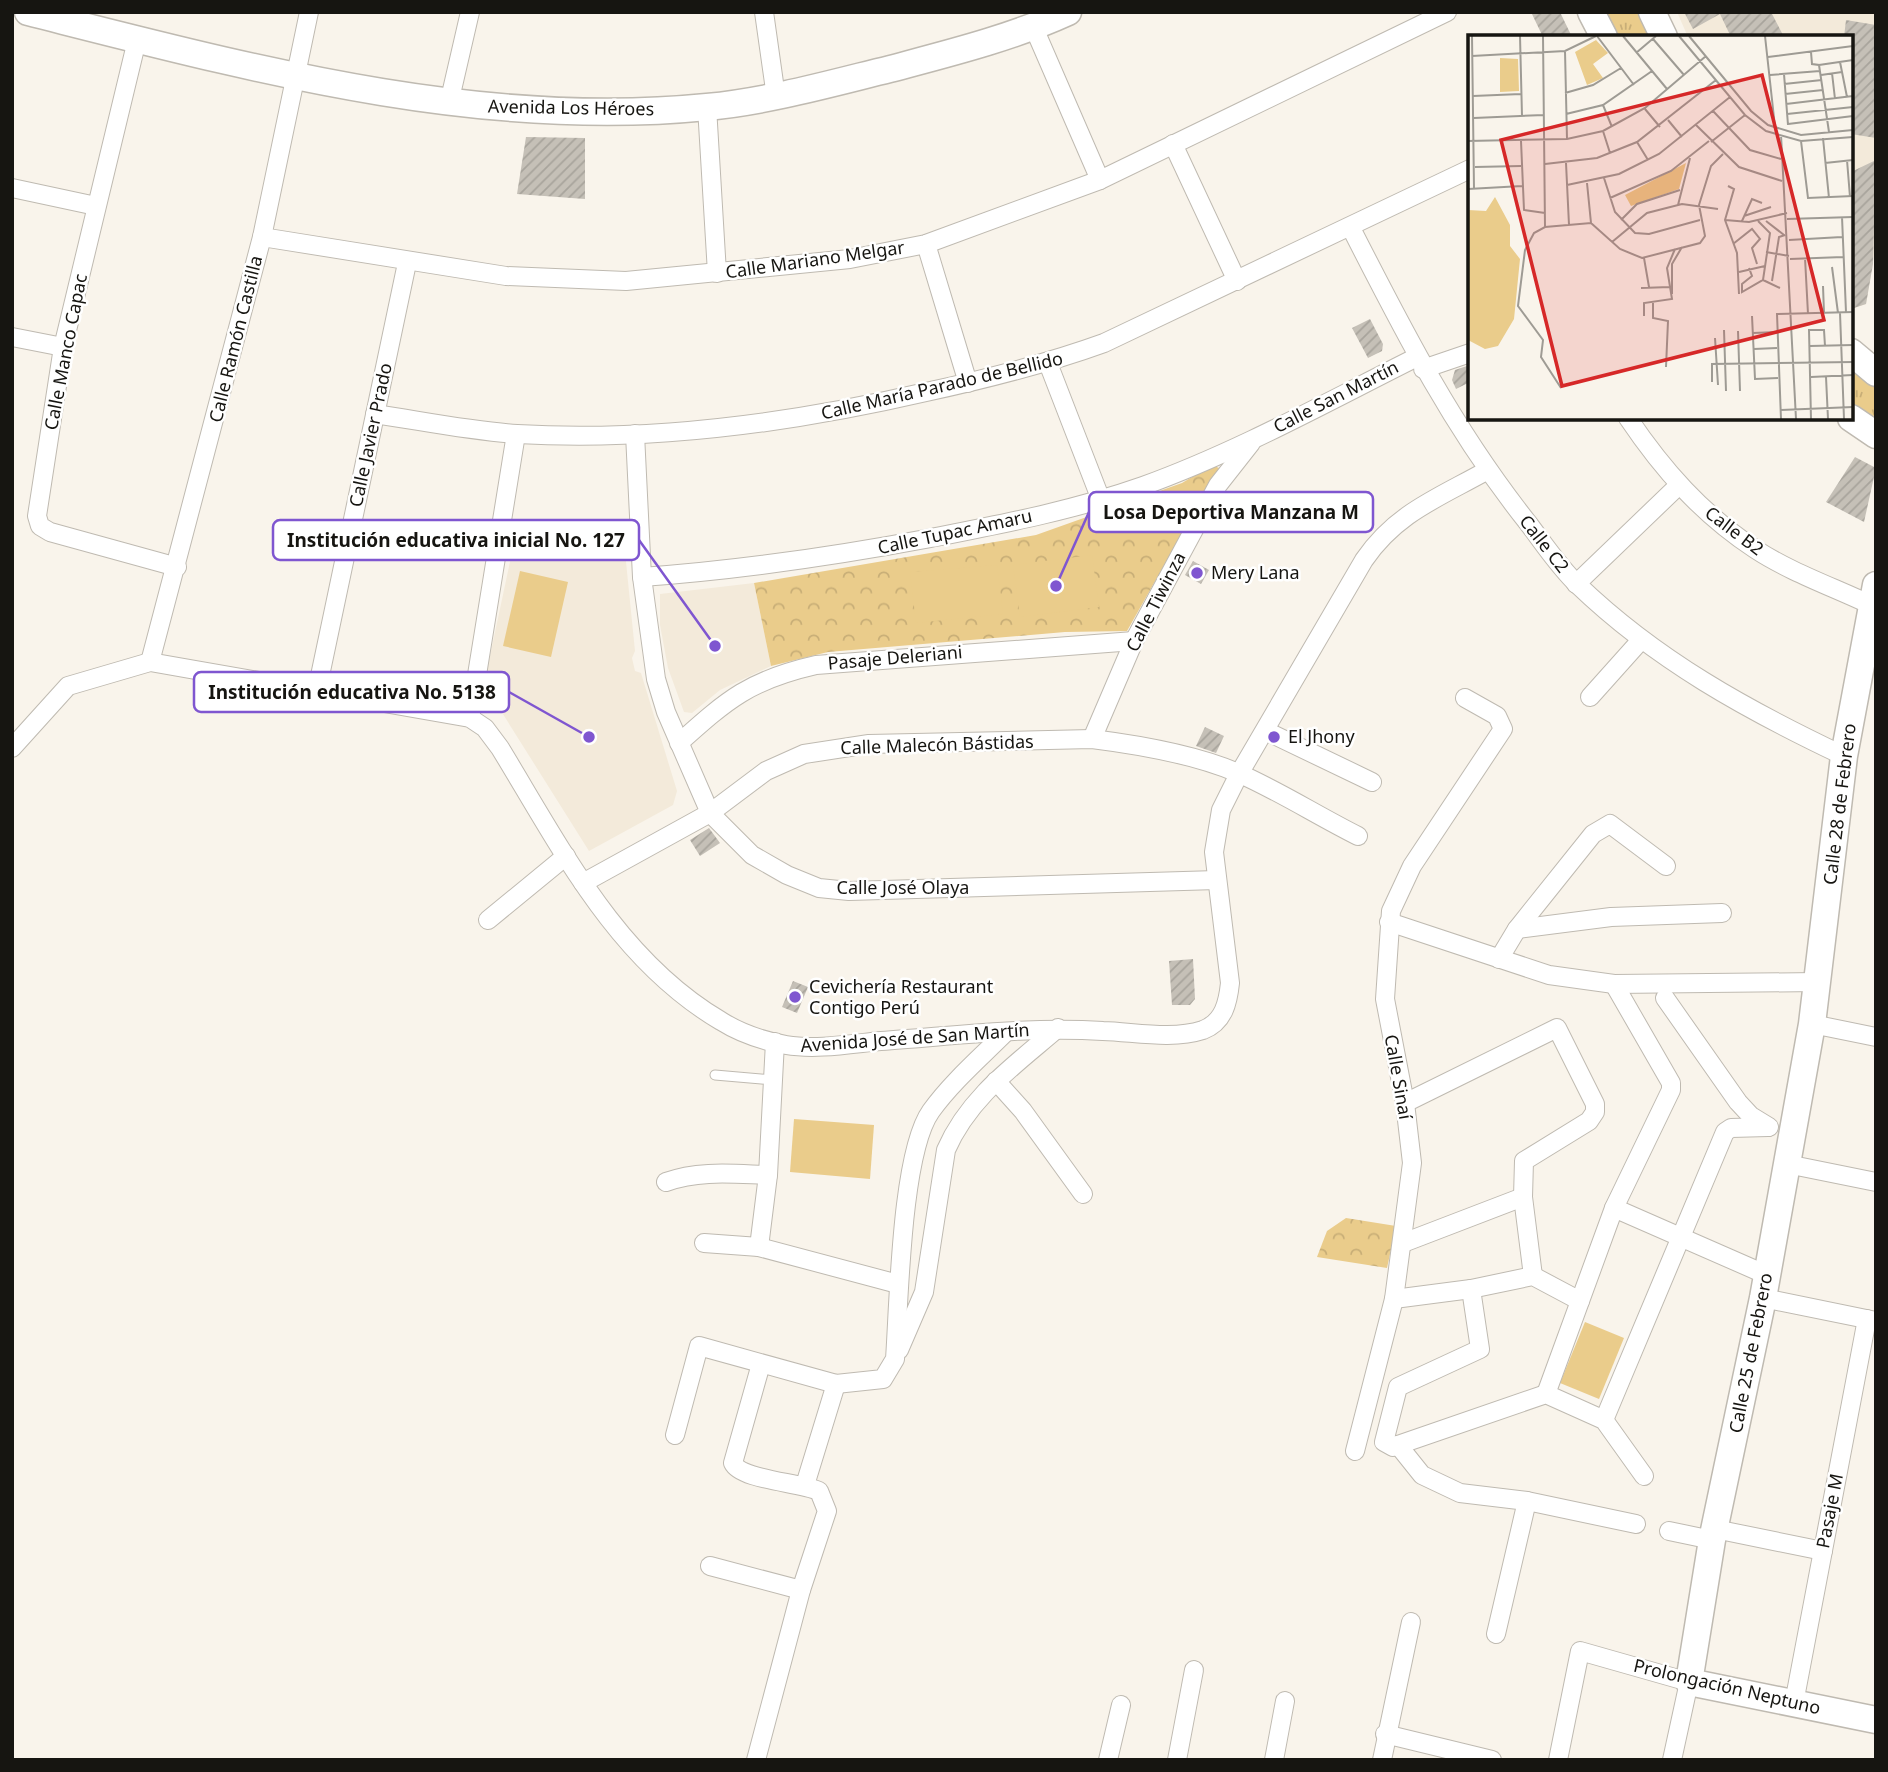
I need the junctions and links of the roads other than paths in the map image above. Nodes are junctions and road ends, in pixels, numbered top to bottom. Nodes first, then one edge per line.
1 (28, 12) edge
2 (309, 12) edge
3 (470, 12) edge
4 (764, 12) edge
5 (1068, 12) edge
6 (1447, 12) edge
7 (1591, 12) edge
8 (1652, 12) edge
9 (1034, 28) junction
10 (1603, 35) edge
11 (1663, 35) edge
12 (137, 40) junction
13 (294, 76) junction
14 (776, 97) junction
15 (449, 103) junction
16 (707, 107) junction
17 (1173, 144) junction
18 (1468, 170) edge
19 (1100, 180) junction
20 (12, 188) edge
21 (96, 206) junction
22 (1352, 228) junction
23 (262, 237) junction
24 (926, 244) junction
25 (407, 262) junction
26 (717, 273) junction
27 (1237, 281) junction
28 (12, 337) edge
29 (63, 347) junction
30 (1468, 353) edge
31 (1853, 354) edge
32 (1048, 363) junction
33 (1420, 363) junction
34 (1876, 373) edge
35 (968, 383) junction
36 (375, 414) junction
37 (1853, 419) edge
38 (1629, 420) edge
39 (635, 433) junction
40 (516, 434) junction
41 (1876, 435) edge
42 (1256, 438) junction
43 (1486, 471) junction
44 (1678, 486) junction
45 (1101, 500) junction
46 (177, 567) junction
47 (642, 578) junction
48 (1576, 584) junction
49 (1874, 595) edge
50 (1641, 640) junction
51 (1134, 641) junction
52 (150, 662) junction
53 (317, 690) junction
54 (1590, 697) dead end
55 (1465, 698) dead end
56 (470, 718) junction
57 (1266, 731) junction
58 (1091, 739) junction
59 (679, 743) junction
60 (12, 748) edge
61 (1844, 756) junction
62 (1239, 774) junction
63 (1372, 782) dead end
64 (710, 813) junction
65 (1358, 836) dead end
66 (566, 856) junction
67 (1667, 866) dead end
68 (1217, 880) junction
69 (583, 883) junction
70 (1722, 913) dead end
71 (488, 920) dead end
72 (1389, 922) junction
73 (1517, 929) junction
74 (1499, 959) junction
75 (1818, 982) junction
76 (1614, 984) junction
77 (1665, 998) dead end
78 (1812, 1024) junction
79 (1058, 1028) junction
80 (1005, 1033) junction
81 (1876, 1037) edge
82 (775, 1042) junction
83 (715, 1074) dead end
84 (773, 1080) junction
85 (996, 1081) junction
86 (1405, 1102) junction
87 (1780, 1129) junction
88 (1787, 1164) junction
89 (768, 1175) junction
90 (666, 1182) dead end
91 (1876, 1182) edge
92 (1083, 1194) dead end
93 (1523, 1197) junction
94 (1614, 1208) junction
95 (1680, 1238) junction
96 (704, 1243) dead end
97 (1403, 1243) junction
98 (759, 1247) junction
99 (1533, 1276) junction
100 (898, 1284) junction
101 (1765, 1287) junction
102 (1471, 1289) junction
103 (1394, 1299) junction
104 (1580, 1301) junction
105 (1872, 1320) edge
106 (895, 1359) junction
107 (761, 1364) junction
108 (836, 1384) junction
109 (1546, 1394) junction
110 (1604, 1420) junction
111 (675, 1435) dead end
112 (1398, 1445) junction
113 (1354, 1451) dead end
114 (1644, 1476) dead end
115 (805, 1485) junction
116 (1527, 1501) junction
117 (1636, 1524) dead end
118 (1669, 1531) dead end
119 (1714, 1534) junction
120 (1823, 1551) junction
121 (710, 1566) dead end
122 (801, 1590) junction
123 (1411, 1622) dead end
124 (1496, 1633) dead end
125 (1194, 1670) dead end
126 (1689, 1682) junction
127 (1285, 1701) dead end
128 (1794, 1703) junction
129 (1121, 1705) dead end
130 (1876, 1720) edge
131 (1385, 1734) junction
132 (756, 1760) edge
133 (1108, 1760) edge
134 (1177, 1760) edge
135 (1274, 1760) edge
136 (1381, 1760) edge
137 (1492, 1760) edge
138 (1558, 1760) edge
139 (1672, 1760) edge

1 - 12 street, Avenida Los Héroes
2 - 13 street, Calle Ramón Castilla
3 - 15 street
4 - 14 street
5 - 9 street, Avenida Los Héroes
6 - 17 street, Calle Mariano Melgar
7 - 10 street
8 - 11 street
9 - 14 street, Avenida Los Héroes
9 - 19 street
12 - 13 street, Avenida Los Héroes
12 - 21 street, Calle Manco Capac
13 - 15 street, Avenida Los Héroes
13 - 23 street, Calle Ramón Castilla
14 - 16 street, Avenida Los Héroes
15 - 16 street, Avenida Los Héroes
16 - 26 street
17 - 19 street, Calle Mariano Melgar
17 - 27 street
18 - 22 street, Calle María Parado de Bellido
19 - 24 street, Calle Mariano Melgar
20 - 21 street
21 - 29 street, Calle Manco Capac
22 - 27 street, Calle María Parado de Bellido
22 - 33 street, Calle C2
23 - 25 street, Calle Mariano Melgar
23 - 46 street, Calle Ramón Castilla
24 - 26 street, Calle Mariano Melgar
24 - 35 street
25 - 26 street, Calle Mariano Melgar
25 - 36 street, Calle Javier Prado
27 - 32 street, Calle María Parado de Bellido
28 - 29 street
29 - 46 street, Calle Manco Capac
30 - 33 street, Calle San Martín
31 - 34 street
32 - 35 street, Calle María Parado de Bellido
32 - 45 street
33 - 42 street, Calle San Martín
33 - 43 street, Calle C2
35 - 39 street, Calle María Parado de Bellido
36 - 40 street, Calle María Parado de Bellido
36 - 53 street, Calle Javier Prado
37 - 41 street
38 - 44 street, Calle B2
39 - 40 street, Calle María Parado de Bellido
39 - 47 street, Calle José Olaya
40 - 56 street
42 - 45 street, Calle Tupac Amaru
42 - 51 street, Calle Tiwinza
43 - 48 street, Calle C2
43 - 57 street, Avenida José de San Martín
44 - 48 street
44 - 49 street, Calle B2
45 - 47 street, Calle Tupac Amaru
46 - 52 street, Calle Ramón Castilla
47 - 59 street, Calle José Olaya
48 - 50 street, Calle C2
49 - 61 street, Calle 28 de Febrero
50 - 54 street
50 - 61 street, Calle C2
51 - 58 street, Calle Tiwinza
51 - 59 street, Pasaje Deleriani
52 - 53 street
52 - 60 street
53 - 56 street
55 - 72 street, Calle Sinaí
56 - 66 street, Avenida José de San Martín
57 - 62 street, Avenida José de San Martín
57 - 63 street
58 - 62 street, Calle Malecón Bástidas
58 - 64 street, Calle Malecón Bástidas
59 - 64 street, Calle José Olaya
61 - 75 street, Calle 28 de Febrero
62 - 65 street, Calle Malecón Bástidas
62 - 68 street, Avenida José de San Martín
64 - 68 street, Calle José Olaya
64 - 69 street, Calle Malecón Bástidas
66 - 69 street, Avenida José de San Martín
66 - 71 street
67 - 73 street
68 - 79 street, Avenida José de San Martín
69 - 82 street, Avenida José de San Martín
70 - 73 street
72 - 74 street
72 - 86 street, Calle Sinaí
73 - 74 street
74 - 76 street
75 - 76 street
75 - 78 street, Calle 28 de Febrero
76 - 94 street
77 - 87 street
78 - 81 street
78 - 87 street, Calle 25 de Febrero
79 - 80 street, Avenida José de San Martín
79 - 85 street
80 - 82 street, Avenida José de San Martín
80 - 100 street
82 - 84 street
83 - 84 lane
84 - 89 street
85 - 92 street
85 - 106 street
86 - 93 street
86 - 97 street, Calle Sinaí
87 - 88 street, Calle 25 de Febrero
87 - 95 street
88 - 91 street
88 - 101 street, Calle 25 de Febrero
89 - 90 street
89 - 98 street
93 - 97 street
93 - 99 street
94 - 95 street
94 - 104 street
95 - 101 street
95 - 110 street
96 - 98 street
97 - 103 street, Calle Sinaí
98 - 100 street
99 - 102 street
99 - 104 street
100 - 106 street
101 - 105 street
101 - 119 street, Calle 25 de Febrero
102 - 103 street
102 - 112 street
103 - 113 street, Calle Sinaí
104 - 109 street
105 - 120 street, Pasaje M
106 - 108 street
107 - 108 street
107 - 111 street
107 - 115 street
108 - 115 street
109 - 110 street
109 - 112 street
110 - 114 street
112 - 116 street
115 - 122 street
116 - 117 street
116 - 124 street
118 - 119 street
119 - 120 street
119 - 126 street, Calle 25 de Febrero
120 - 128 street, Pasaje M
121 - 122 street
122 - 132 street
123 - 131 street
125 - 134 street
126 - 128 street, Prolongación Neptuno
126 - 138 street, Prolongación Neptuno
126 - 139 street
127 - 135 street
128 - 130 street, Prolongación Neptuno
129 - 133 street
131 - 136 street
131 - 137 street

